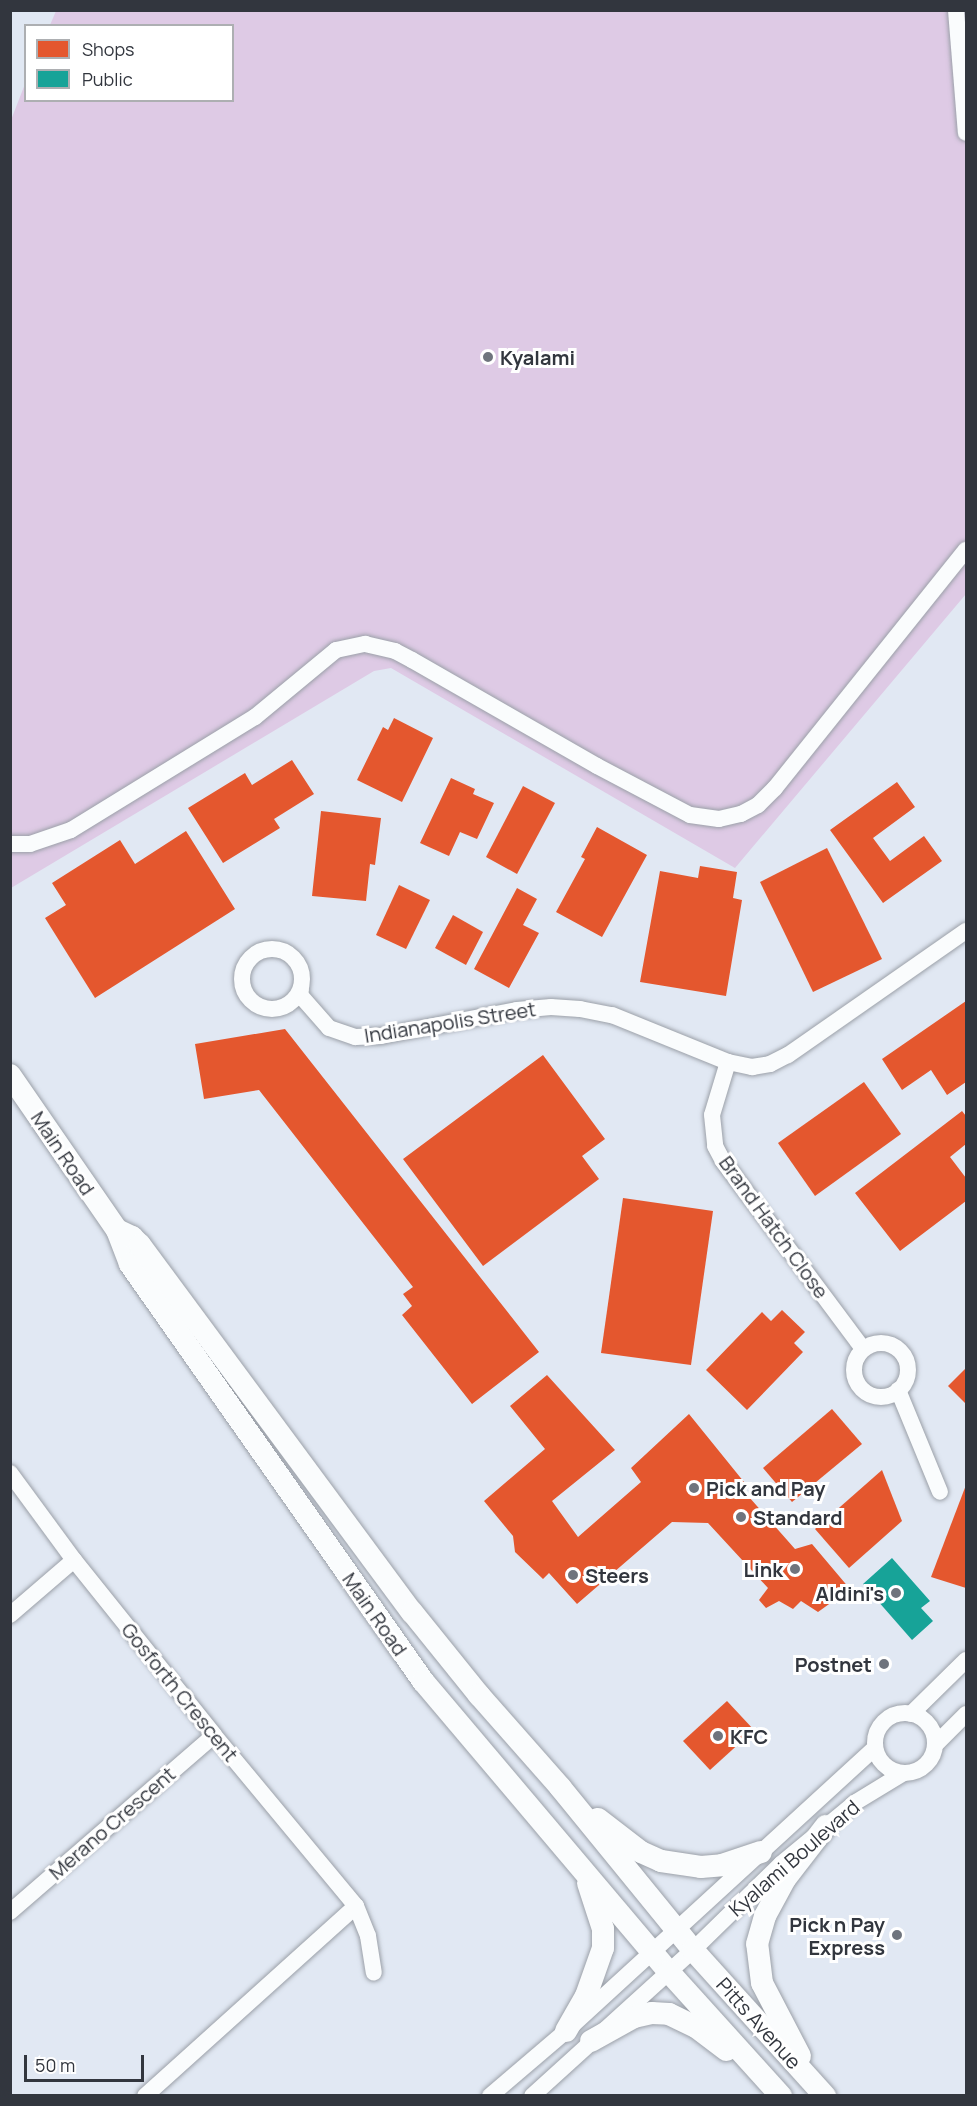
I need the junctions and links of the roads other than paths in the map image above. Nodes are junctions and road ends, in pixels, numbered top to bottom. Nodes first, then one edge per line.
1 (956, 10) edge
2 (966, 134) edge
3 (966, 550) edge
4 (10, 844) edge
5 (966, 931) edge
6 (301, 989) dead end
7 (728, 1062) junction
8 (10, 1075) edge
9 (117, 1230) junction
10 (863, 1349) junction
11 (898, 1390) junction
12 (10, 1473) edge
13 (940, 1492) dead end
14 (74, 1560) junction
15 (10, 1615) edge
16 (966, 1660) edge
17 (910, 1714) junction
18 (966, 1714) edge
19 (214, 1735) junction
20 (935, 1745) junction
21 (875, 1748) junction
22 (902, 1774) junction
23 (560, 1787) junction
24 (826, 1826) junction
25 (761, 1852) junction
26 (583, 1870) junction
27 (357, 1906) junction
28 (10, 1912) edge
29 (675, 1929) junction
30 (693, 1950) junction
31 (652, 1952) junction
32 (669, 1972) junction
33 (374, 1973) dead end
34 (566, 2031) junction
35 (591, 2041) junction
36 (535, 2058) junction
37 (552, 2078) junction
38 (774, 2089) edge
39 (819, 2089) edge
40 (145, 2096) edge
41 (490, 2096) edge
42 (532, 2096) edge

1 - 2 street
3 - 4 street
5 - 7 street, Indianapolis Street
6 - 7 street, Indianapolis Street
7 - 10 street, Brand Hatch Close
8 - 9 main road, Main Road
9 - 23 main road, Main Road
9 - 26 main road, Main Road
10 - 11 street
10 - 11 street
11 - 13 street
12 - 14 street, Gosforth Crescent
14 - 15 street
14 - 19 street, Gosforth Crescent
16 - 17 street, Kyalami Boulevard
17 - 20 street
17 - 21 street, Kyalami Boulevard
18 - 20 street, Kyalami Boulevard
19 - 27 street, Gosforth Crescent
19 - 28 street, Merano Crescent
20 - 22 street, Kyalami Boulevard
21 - 22 street
21 - 25 street, Kyalami Boulevard
22 - 24 street, Kyalami Boulevard
23 - 25 main road
23 - 29 main road, Main Road
24 - 30 street, Kyalami Boulevard
24 - 39 main road
25 - 29 street, Kyalami Boulevard
26 - 31 main road, Main Road
26 - 34 main road
27 - 33 street, Gosforth Crescent
27 - 40 street
29 - 30 main road, Main Road
29 - 31 street, Kyalami Boulevard
30 - 32 street, Kyalami Boulevard
30 - 39 main road, Pitts Avenue
31 - 32 main road, Main Road
31 - 34 street, Kyalami Boulevard
32 - 35 street, Kyalami Boulevard
32 - 38 main road, Pitts Avenue
34 - 36 street, Kyalami Boulevard
35 - 37 street, Kyalami Boulevard
35 - 38 main road
36 - 37 street
36 - 41 street, Kyalami Boulevard
37 - 42 street, Kyalami Boulevard

